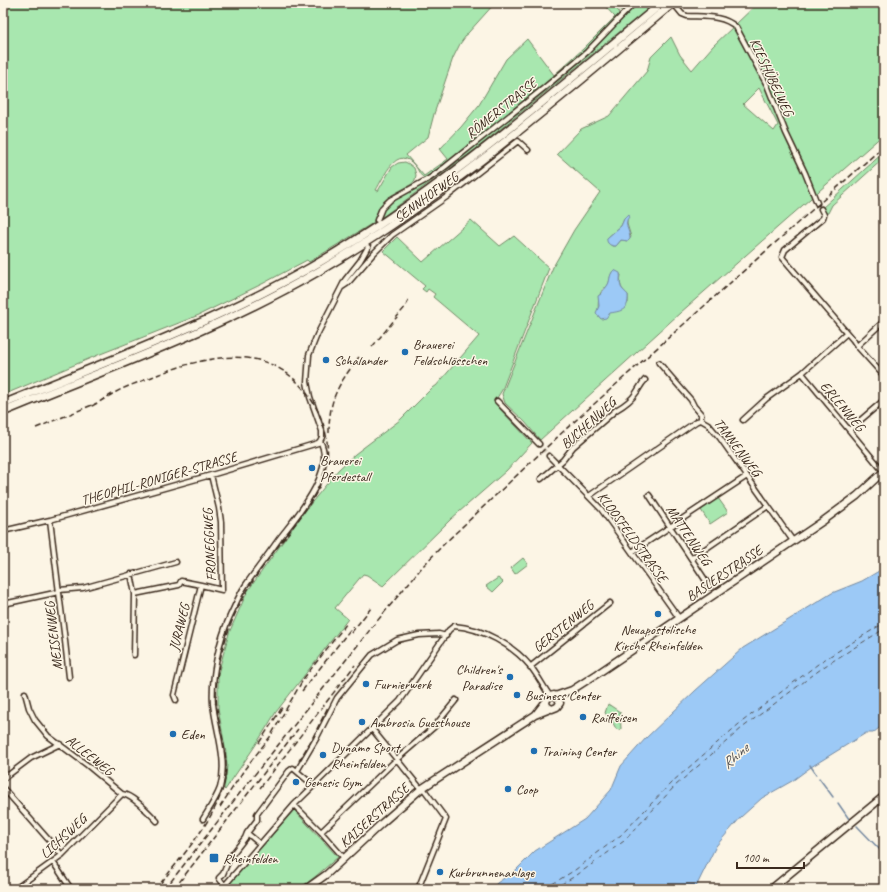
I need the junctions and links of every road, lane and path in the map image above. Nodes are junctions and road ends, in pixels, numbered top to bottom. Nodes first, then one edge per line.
1 (634, 3) edge
2 (674, 3) edge
3 (663, 5) edge
4 (528, 150) dead end
5 (816, 203) dead end
6 (822, 209) dead end
7 (377, 220) dead end
8 (368, 247) dead end
9 (342, 287) junction
10 (884, 321) edge
11 (847, 333) junction
12 (857, 346) junction
13 (658, 363) dead end
14 (802, 373) junction
15 (884, 376) edge
16 (645, 380) dead end
17 (884, 400) edge
18 (498, 401) dead end
19 (3, 404) edge
20 (3, 412) edge
21 (701, 420) junction
22 (743, 420) dead end
23 (849, 430) junction
24 (320, 441) junction
25 (539, 444) tunnel mouth
26 (550, 456) tunnel mouth
27 (558, 465) junction
28 (884, 471) edge
29 (211, 475) junction
30 (747, 476) junction
31 (541, 479) dead end
32 (649, 495) dead end
33 (589, 496) junction
34 (768, 506) junction
35 (50, 520) junction
36 (671, 527) junction
37 (3, 531) edge
38 (793, 541) junction
39 (632, 552) junction
40 (692, 558) junction
41 (176, 562) dead end
42 (131, 574) junction
43 (201, 585) junction
44 (710, 587) dead end
45 (59, 591) junction
46 (135, 594) junction
47 (8, 603) dead end
48 (610, 603) dead end
49 (679, 618) junction
50 (446, 636) junction
51 (134, 655) dead end
52 (530, 667) junction
53 (69, 677) dead end
54 (572, 690) junction
55 (25, 693) dead end
56 (553, 696) junction
57 (176, 700) dead end
58 (456, 700) dead end
59 (546, 702) junction
60 (560, 702) junction
61 (550, 709) junction
62 (535, 715) junction
63 (372, 729) junction
64 (60, 744) junction
65 (397, 759) junction
66 (297, 771) junction
67 (3, 779) edge
68 (313, 785) junction
69 (3, 788) edge
70 (422, 788) junction
71 (122, 794) junction
72 (884, 796) edge
73 (294, 805) junction
74 (202, 820) dead end
75 (157, 821) dead end
76 (321, 832) junction
77 (247, 833) junction
78 (260, 844) junction
79 (62, 855) junction
80 (344, 858) junction
81 (53, 862) junction
82 (226, 887) edge
83 (16, 889) edge
84 (71, 889) edge
85 (306, 889) edge
86 (418, 889) edge
87 (771, 889) edge

1 - 7 street, RÖMERSTRASSE
2 - 3 highway, bridge
2 - 5 street, KIESHÜBELWEG
3 - 19 highway
3 - 20 highway
4 - 9 street, SENNHOFWEG
6 - 11 street
8 - 9 street
9 - 24 street
10 - 12 street
11 - 12 street
11 - 14 street
12 - 15 street
13 - 21 street
14 - 22 street
14 - 23 street, ERLENWEG
16 - 27 street, BUCHENWEG
17 - 23 street
18 - 25 street
21 - 30 street, TANNENWEG
21 - 33 street, TANNENWEG
23 - 28 street, ERLENWEG
24 - 29 street, THEOPHIL-RONIGER-STRASSE
24 - 74 street
26 - 27 street, KLOOSFELDSTRASSE
27 - 31 street, BUCHENWEG
27 - 33 street, KLOOSFELDSTRASSE
28 - 38 main road, BASLERSTRASSE
29 - 35 street, THEOPHIL-RONIGER-STRASSE
29 - 43 street, FRONEGGWEG
30 - 34 street, TANNENWEG
30 - 36 street
32 - 36 street, MATTENWEG
33 - 39 street, KLOOSFELDSTRASSE
34 - 38 street, TANNENWEG
34 - 40 street
35 - 37 street, THEOPHIL-RONIGER-STRASSE
35 - 45 street, MEISENWEG
36 - 39 street
36 - 40 street, MATTENWEG
38 - 49 main road, BASLERSTRASSE
39 - 49 street, KLOOSFELDSTRASSE
40 - 44 street, MATTENWEG
41 - 42 street
42 - 45 street
42 - 46 street
43 - 46 street
43 - 57 street, JURAWEG
45 - 47 street, MEISENWEG
45 - 53 street, MEISENWEG
46 - 51 street
48 - 52 street, GERSTENWEG
49 - 54 main road, BASLERSTRASSE
50 - 52 street
50 - 63 street
50 - 66 street
52 - 56 street
54 - 56 main road, BASLERSTRASSE
54 - 60 main road, BASLERSTRASSE
55 - 64 street, ALLEEWEG
56 - 59 main road
56 - 60 main road
58 - 65 street
59 - 61 main road
59 - 62 main road
60 - 61 main road
61 - 62 main road
62 - 70 main road, KAISERSTRASSE
63 - 65 street
63 - 68 street
64 - 67 street
64 - 71 street, ALLEEWEG
65 - 70 street
65 - 76 street
66 - 68 street
66 - 77 street
68 - 73 street
69 - 79 street
70 - 80 main road, KAISERSTRASSE
70 - 86 street
71 - 75 street, ALLEEWEG
71 - 79 street, LICHSWEG
72 - 87 main road
73 - 76 street
73 - 78 street
76 - 80 street
77 - 78 street
77 - 82 street
78 - 82 street
79 - 81 street, LICHSWEG
80 - 85 main road, KAISERSTRASSE
81 - 83 street, LICHSWEG
81 - 84 street

